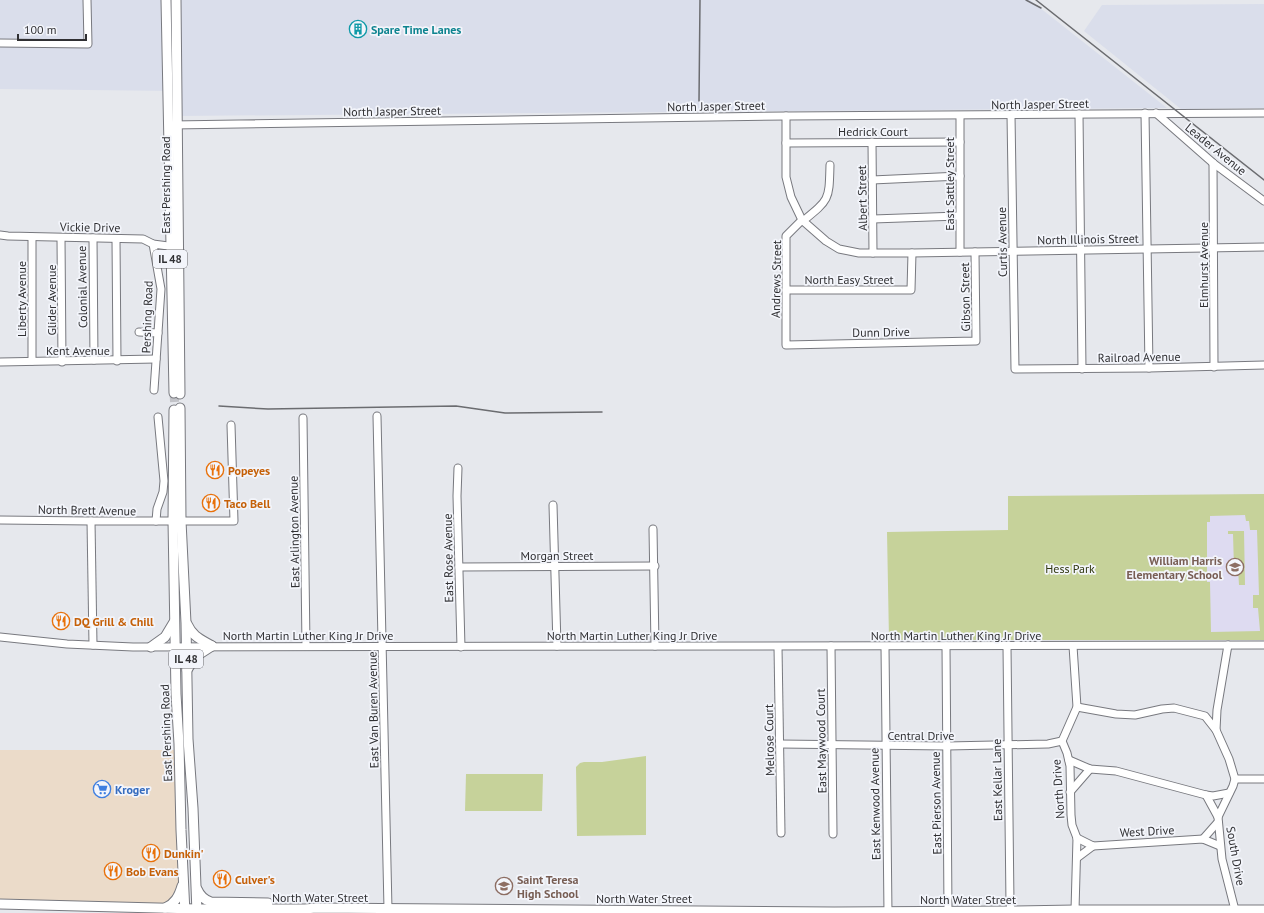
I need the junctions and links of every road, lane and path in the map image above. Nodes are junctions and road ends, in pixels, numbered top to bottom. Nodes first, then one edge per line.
1 (87, 0) edge
2 (166, 0) edge
3 (176, 0) edge
4 (0, 43) edge
5 (1145, 113) junction
6 (1156, 113) junction
7 (1264, 113) edge
8 (1079, 114) junction
9 (1011, 115) junction
10 (786, 116) junction
11 (960, 116) junction
12 (172, 125) junction
13 (872, 142) junction
14 (960, 142) junction
15 (786, 143) junction
16 (1213, 163) junction
17 (830, 165) dead end
18 (960, 176) junction
19 (872, 180) junction
20 (1264, 201) edge
21 (959, 216) junction
22 (873, 219) junction
23 (803, 220) junction
24 (0, 235) edge
25 (32, 237) junction
26 (61, 238) junction
27 (93, 238) junction
28 (116, 239) junction
29 (153, 244) junction
30 (174, 247) junction
31 (1264, 247) edge
32 (1213, 248) junction
33 (1148, 249) junction
34 (1012, 251) junction
35 (1080, 251) junction
36 (960, 252) junction
37 (975, 252) junction
38 (873, 253) junction
39 (912, 253) junction
40 (786, 290) junction
41 (139, 332) dead end
42 (158, 333) junction
43 (976, 341) joint
44 (786, 345) joint
45 (94, 360) junction
46 (156, 360) junction
47 (32, 361) junction
48 (117, 361) junction
49 (0, 362) edge
50 (62, 362) junction
51 (1264, 365) edge
52 (1214, 367) junction
53 (1149, 368) junction
54 (1015, 369) joint
55 (1082, 369) junction
56 (154, 390) dead end
57 (177, 393) tunnel mouth
58 (177, 408) tunnel mouth
59 (377, 416) dead end
60 (158, 417) dead end
61 (303, 418) dead end
62 (231, 425) dead end
63 (458, 468) dead end
64 (553, 505) dead end
65 (0, 520) edge
66 (91, 521) junction
67 (156, 521) junction
68 (177, 521) junction
69 (653, 529) dead end
70 (555, 566) junction
71 (654, 566) junction
72 (459, 567) junction
73 (175, 621) junction
74 (186, 623) junction
75 (0, 637) edge
76 (93, 645) junction
77 (382, 645) junction
78 (1228, 645) junction
79 (1264, 645) edge
80 (175, 646) junction
81 (186, 646) junction
82 (212, 646) junction
83 (306, 646) junction
84 (557, 646) junction
85 (655, 646) junction
86 (831, 646) junction
87 (885, 646) junction
88 (946, 646) junction
89 (1073, 646) junction
90 (151, 647) junction
91 (461, 647) junction
92 (778, 647) junction
93 (1006, 647) junction
94 (187, 671) junction
95 (1077, 707) junction
96 (1217, 710) junction
97 (1204, 716) junction
98 (1216, 730) junction
99 (1062, 741) junction
100 (780, 744) junction
101 (832, 744) junction
102 (1008, 745) junction
103 (885, 746) junction
104 (947, 746) junction
105 (1068, 760) junction
106 (1090, 769) junction
107 (1235, 779) junction
108 (1264, 779) edge
109 (1070, 792) junction
110 (1229, 793) junction
111 (1206, 795) junction
112 (1218, 820) junction
113 (781, 833) dead end
114 (833, 834) dead end
115 (1077, 838) junction
116 (1202, 839) junction
117 (1093, 846) junction
118 (1220, 846) junction
119 (1077, 858) junction
120 (184, 881) junction
121 (196, 887) junction
122 (0, 904) edge
123 (22, 905) junction
124 (53, 906) junction
125 (316, 908) junction
126 (388, 908) junction
127 (162, 909) junction
128 (1075, 910) junction
129 (1235, 910) junction
130 (1264, 910) edge
131 (185, 911) edge
132 (197, 911) edge
133 (646, 911) edge
134 (948, 911) junction
135 (550, 912) edge
136 (737, 912) edge
137 (782, 912) edge
138 (888, 912) edge
139 (1012, 912) edge
140 (1167, 912) edge
141 (34, 913) edge
142 (44, 913) edge
143 (834, 913) edge

1 - 4 street
2 - 12 main road, East Pershing Road / IL 48
3 - 12 main road, East Pershing Road / IL 48
5 - 6 street, North Jasper Street
5 - 8 street, North Jasper Street
5 - 33 street
6 - 7 street, North Jasper Street
6 - 16 street, Leader Avenue
8 - 9 street, North Jasper Street
8 - 35 street
9 - 11 street, North Jasper Street
9 - 34 street, Curtis Avenue
10 - 11 street, North Jasper Street
10 - 12 street, North Jasper Street
10 - 15 street
11 - 14 street, East Sattley Street
12 - 30 main road, East Pershing Road / IL 48
13 - 14 street, Hedrick Court
13 - 15 street, Hedrick Court
13 - 19 street, Albert Street
14 - 18 street, East Sattley Street
15 - 23 street
16 - 20 street, Leader Avenue
16 - 32 street, Elmhurst Avenue
17 - 23 street, Andrews Street
18 - 19 street
18 - 21 street, East Sattley Street
19 - 22 street, Albert Street
21 - 22 street
21 - 36 street, East Sattley Street
22 - 38 street, Albert Street
23 - 38 street, North Illinois Street
23 - 40 street, Andrews Street
24 - 25 street, Vickie Drive
25 - 26 street, Vickie Drive
25 - 47 street, Liberty Avenue
26 - 27 street, Vickie Drive
26 - 50 street, Glider Avenue
27 - 28 street, Vickie Drive
27 - 45 street, Colonial Avenue
28 - 29 street, Vickie Drive
28 - 48 street
29 - 30 street, Vickie Drive
29 - 42 street, Pershing Road
30 - 57 main road, East Pershing Road / IL 48
31 - 32 street, North Illinois Street
32 - 33 street, North Illinois Street
32 - 52 street, Elmhurst Avenue
33 - 35 street, North Illinois Street
33 - 53 street
34 - 35 street, North Illinois Street
34 - 37 street, North Illinois Street
34 - 54 street, Curtis Avenue
35 - 55 street
36 - 37 street, North Illinois Street
36 - 39 street, North Illinois Street
37 - 43 street, Gibson Street
38 - 39 street, North Illinois Street
39 - 40 street, North Easy Street
40 - 44 street, Andrews Street
41 - 42 street
42 - 46 street, Pershing Road
43 - 44 street, Dunn Drive
45 - 48 street, Kent Avenue
45 - 50 street, Kent Avenue
46 - 48 street, Kent Avenue
46 - 56 street, Pershing Road
47 - 49 street, Kent Avenue
47 - 50 street, Kent Avenue
51 - 52 street, Railroad Avenue
52 - 53 street, Railroad Avenue
53 - 55 street, Railroad Avenue
54 - 55 street, Railroad Avenue
58 - 68 main road, IL 48
59 - 77 street, East Van Buren Avenue
60 - 67 street
61 - 83 street, East Arlington Avenue
62 - 68 street, North Brett Avenue
63 - 72 street, East Rose Avenue
64 - 70 street
65 - 66 street, North Brett Avenue
66 - 67 street, North Brett Avenue
66 - 76 street
67 - 68 street, North Brett Avenue
68 - 73 main road, East Pershing Road / IL 48
68 - 74 main road, IL 48
69 - 71 street
70 - 71 street, Morgan Street
70 - 72 street, Morgan Street
70 - 84 street
71 - 85 street
72 - 91 street, East Rose Avenue
73 - 80 main road, East Pershing Road / IL 48
73 - 90 main road
74 - 81 main road, IL 48
74 - 82 main road
75 - 76 street, North Martin Luther King Jr Drive
76 - 90 street, North Martin Luther King Jr Drive
77 - 83 street, North Martin Luther King Jr Drive
77 - 91 street, North Martin Luther King Jr Drive
77 - 126 street, East Van Buren Avenue
78 - 79 street, North Martin Luther King Jr Drive
78 - 89 street, North Martin Luther King Jr Drive
78 - 96 street
80 - 81 street, North Martin Luther King Jr Drive
80 - 90 street, North Martin Luther King Jr Drive
80 - 120 main road, East Pershing Road / IL 48
81 - 82 street, North Martin Luther King Jr Drive
81 - 94 main road, IL 48
82 - 83 street, North Martin Luther King Jr Drive
82 - 94 main road
84 - 85 street, North Martin Luther King Jr Drive
84 - 91 street, North Martin Luther King Jr Drive
85 - 92 street, North Martin Luther King Jr Drive
86 - 87 street, North Martin Luther King Jr Drive
86 - 92 street, North Martin Luther King Jr Drive
86 - 101 street, East Maywood Court
87 - 88 street, North Martin Luther King Jr Drive
87 - 103 street, East Kenwood Avenue
88 - 93 street, North Martin Luther King Jr Drive
88 - 104 street, East Pierson Avenue
89 - 93 street, North Martin Luther King Jr Drive
89 - 95 street, North Drive
92 - 100 street, Melrose Court
93 - 102 street, East Kellar Lane
94 - 121 main road, IL 48
95 - 97 street
95 - 99 street, North Drive
96 - 97 street
96 - 98 street
97 - 98 street
98 - 107 street
99 - 102 street, Central Drive
99 - 105 street, North Drive
100 - 101 street, Central Drive
100 - 113 street, Melrose Court
101 - 103 street, Central Drive
101 - 114 street, East Maywood Court
102 - 104 street, Central Drive
102 - 139 street, East Kellar Lane
103 - 104 street, Central Drive
103 - 138 street, East Kenwood Avenue
104 - 134 street, East Pierson Avenue
105 - 106 street
105 - 109 street, North Drive
106 - 109 street
106 - 111 street
107 - 108 street
107 - 110 street, South Drive
109 - 115 street, North Drive
110 - 111 street
110 - 112 street, South Drive
111 - 112 street
112 - 116 street
112 - 118 street, South Drive
115 - 117 street
115 - 119 street, North Drive
116 - 117 street, West Drive
116 - 118 street, West Drive
117 - 119 street
118 - 129 street, South Drive
119 - 128 street, North Drive
120 - 127 main road
120 - 131 main road, East Pershing Road / IL 48
121 - 125 main road
121 - 132 main road, IL 48
122 - 123 main road, North Water Street
123 - 124 main road, North Water Street
123 - 141 main road
124 - 127 main road, North Water Street
124 - 142 main road
125 - 126 main road, North Water Street
125 - 132 main road, North Water Street
126 - 135 main road, North Water Street
127 - 131 main road, North Water Street
128 - 139 main road, North Water Street
128 - 140 main road, North Water Street
129 - 130 main road, North Water Street
129 - 140 main road, North Water Street
131 - 132 main road, North Water Street
133 - 135 main road, North Water Street
133 - 136 main road, North Water Street
134 - 138 main road, North Water Street
134 - 139 main road, North Water Street
136 - 137 main road, North Water Street
137 - 143 main road, North Water Street
138 - 143 main road, North Water Street

